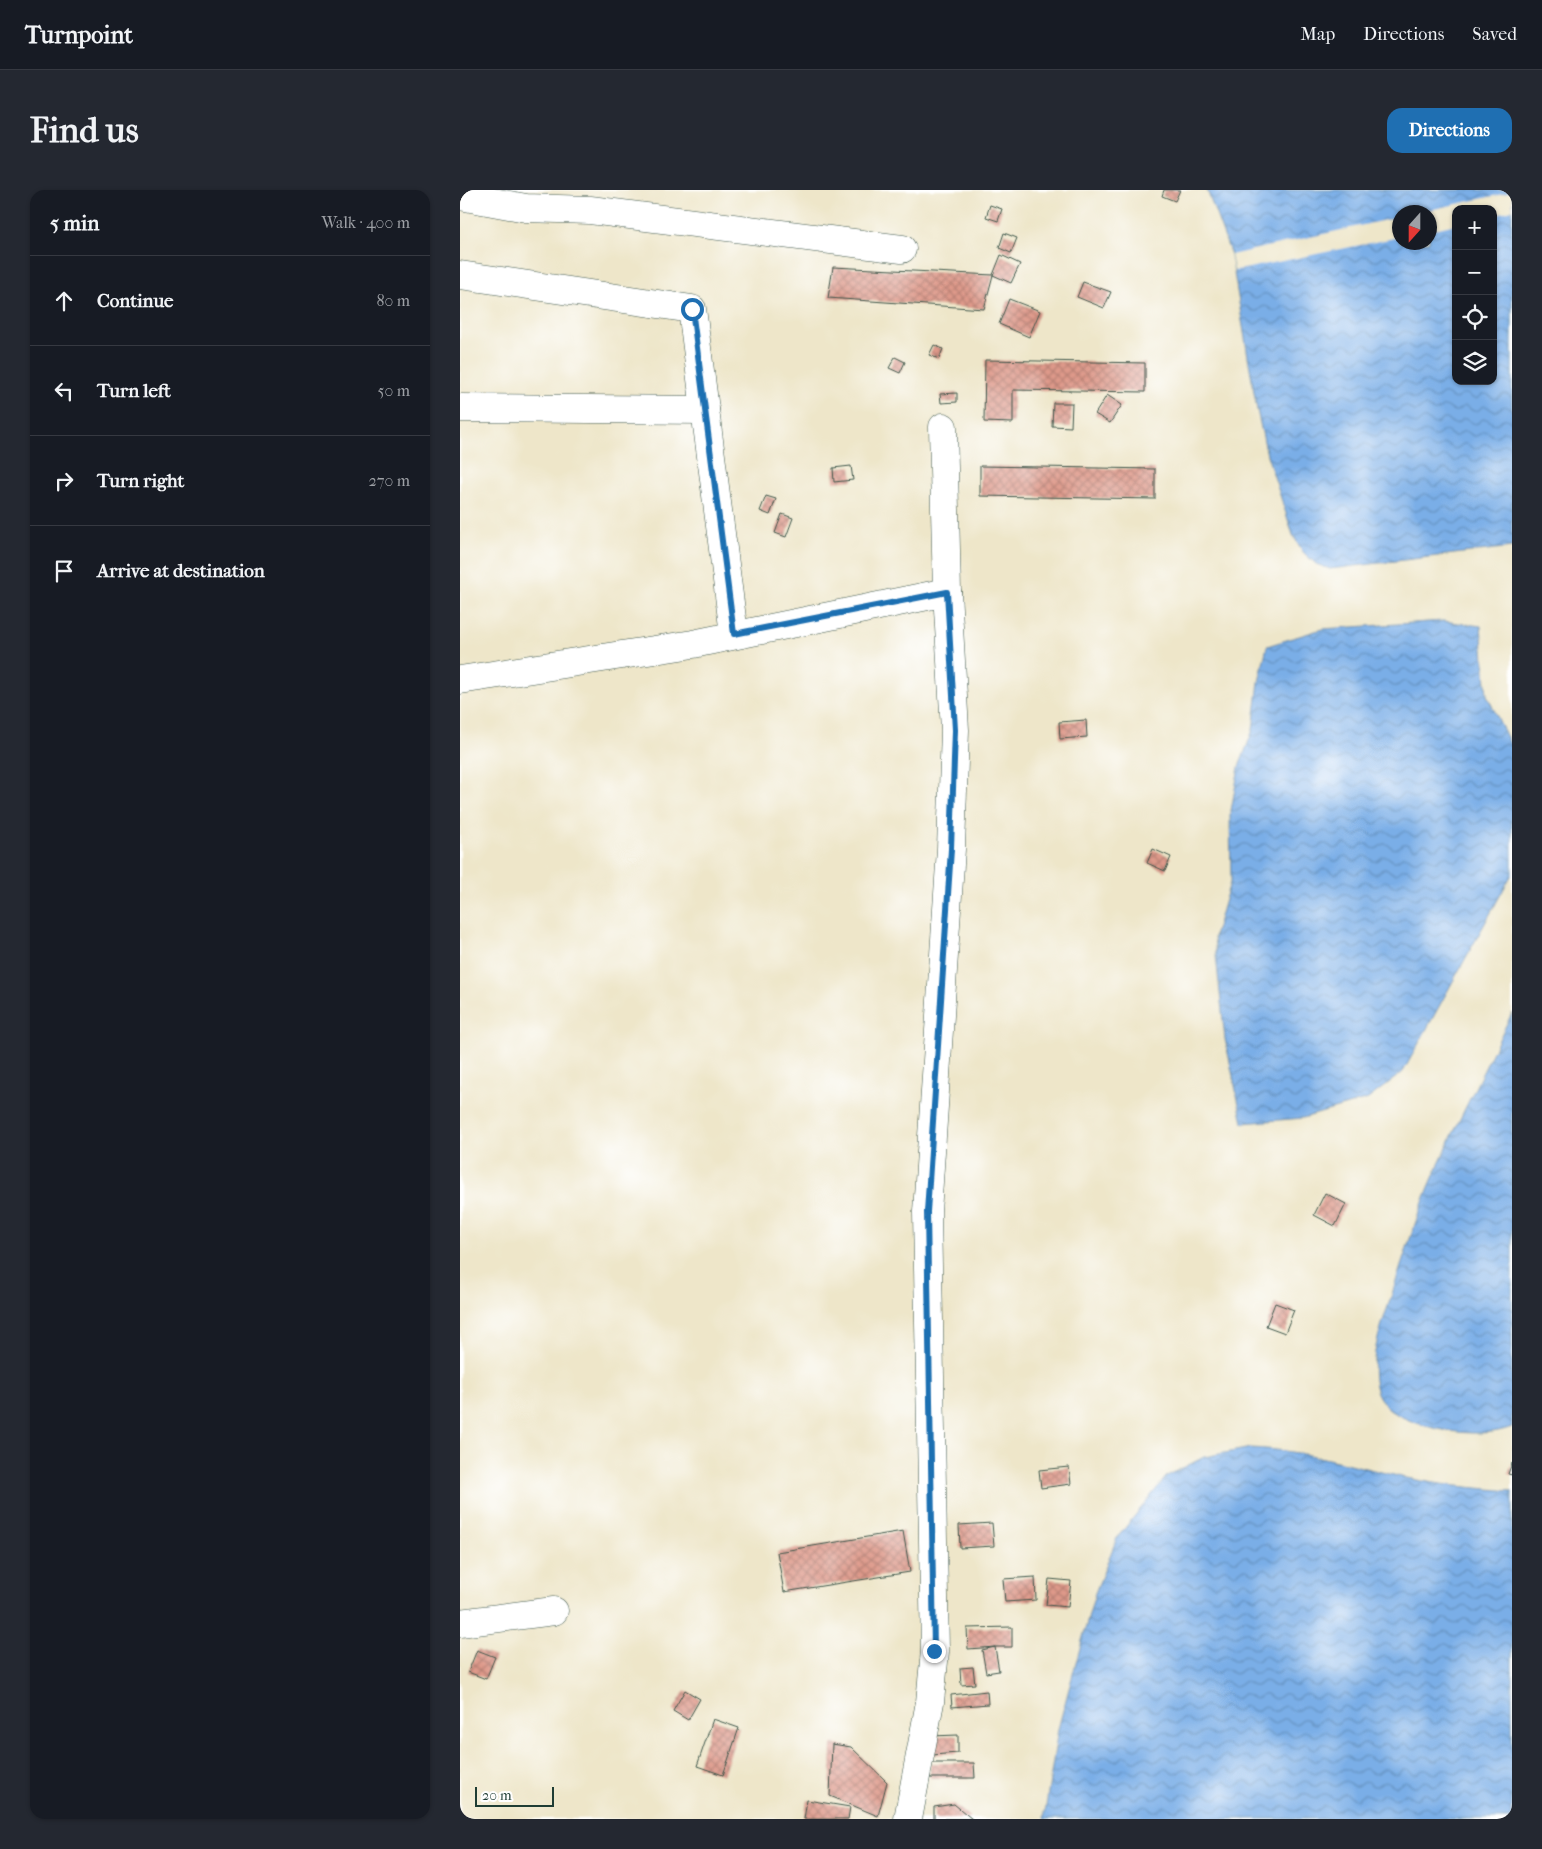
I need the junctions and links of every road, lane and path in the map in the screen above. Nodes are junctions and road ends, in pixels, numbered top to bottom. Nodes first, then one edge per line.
1 (460, 196) edge
2 (902, 249) dead end
3 (460, 275) edge
4 (460, 408) edge
5 (705, 410) junction
6 (943, 427) dead end
7 (947, 592) junction
8 (734, 634) junction
9 (460, 680) edge
10 (554, 1611) dead end
11 (460, 1623) edge
12 (908, 1819) edge

1 - 2 street
3 - 5 street
4 - 5 street
5 - 8 street
6 - 7 street
7 - 8 street
7 - 12 street
8 - 9 street
10 - 11 street

